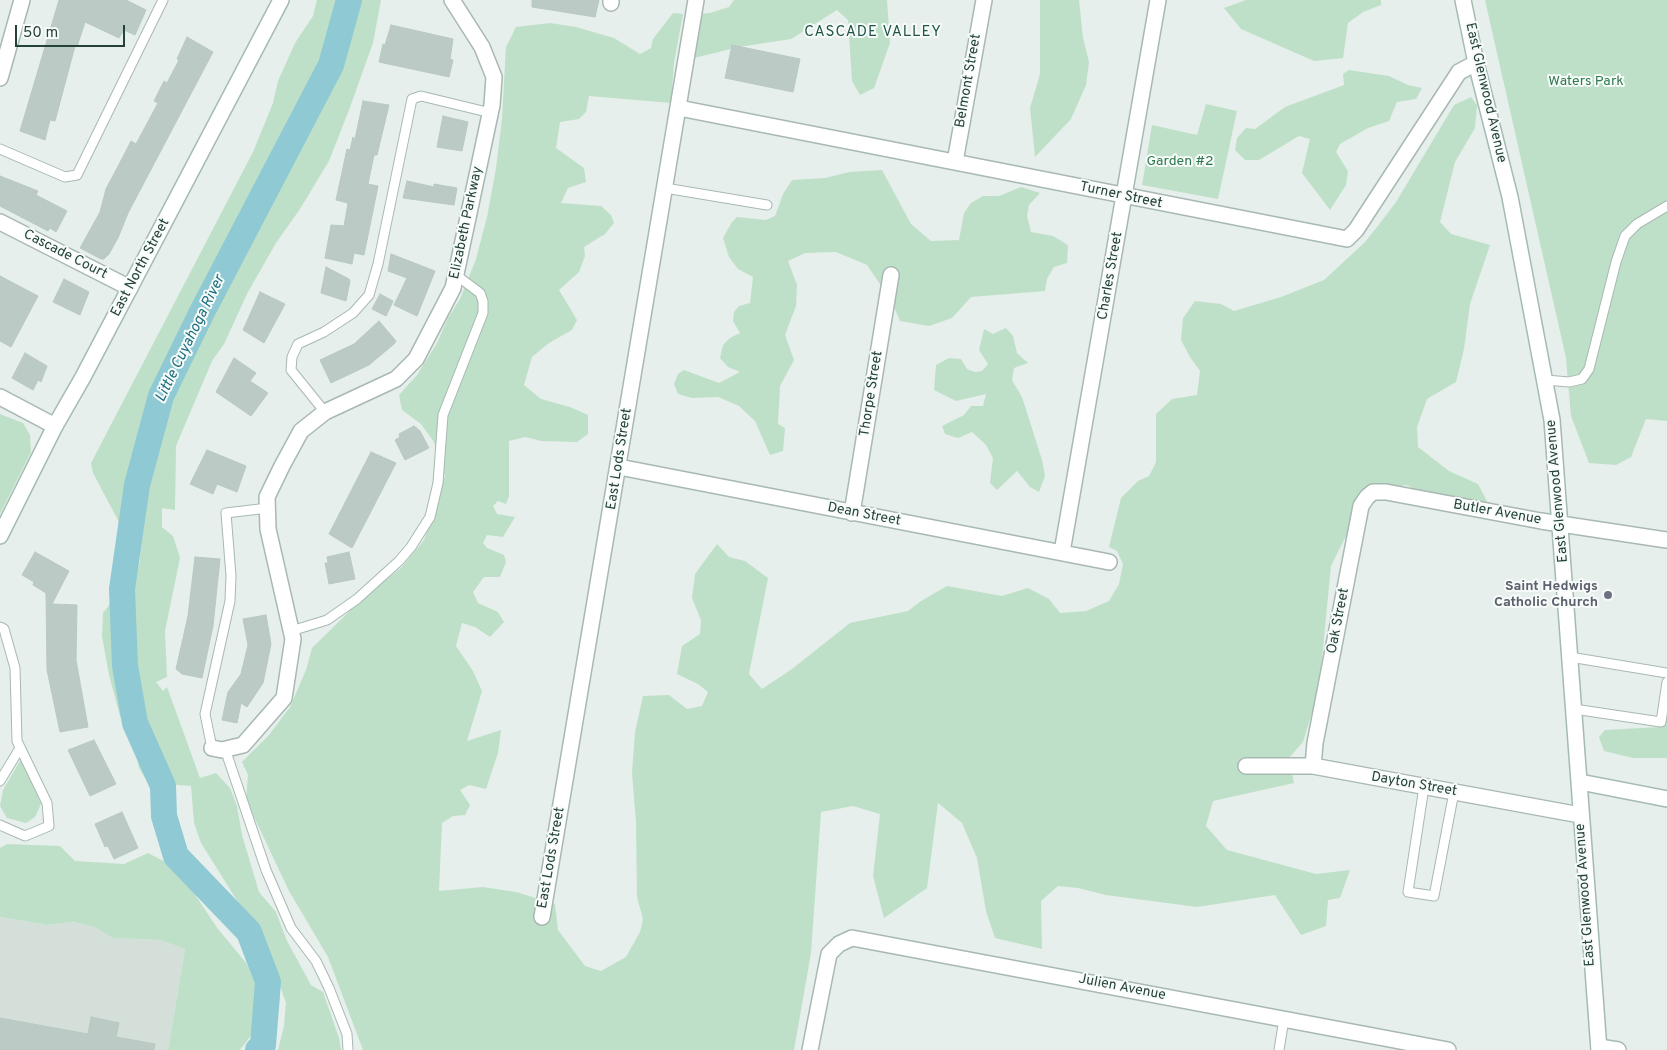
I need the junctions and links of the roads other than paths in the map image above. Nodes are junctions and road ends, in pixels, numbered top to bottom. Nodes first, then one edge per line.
1 (22, 0) edge
2 (163, 0) edge
3 (281, 0) edge
4 (452, 0) edge
5 (696, 0) edge
6 (984, 0) edge
7 (1158, 0) edge
8 (1463, 0) edge
9 (1476, 63) junction
10 (0, 78) edge
11 (679, 108) junction
12 (491, 113) junction
13 (0, 149) edge
14 (955, 162) junction
15 (665, 188) junction
16 (1124, 198) junction
17 (767, 205) dead end
18 (1667, 206) edge
19 (0, 222) edge
20 (456, 275) junction
21 (891, 275) dead end
22 (130, 288) junction
23 (1546, 380) junction
24 (0, 397) edge
25 (325, 412) junction
26 (55, 426) junction
27 (619, 467) junction
28 (1386, 492) joint
29 (268, 508) junction
30 (852, 513) junction
31 (1561, 524) junction
32 (0, 536) edge
33 (1667, 540) edge
34 (1062, 552) junction
35 (1109, 562) dead end
36 (0, 627) edge
37 (292, 631) junction
38 (1570, 657) junction
39 (1667, 673) edge
40 (1667, 682) edge
41 (1574, 709) junction
42 (20, 748) junction
43 (219, 748) junction
44 (1246, 766) dead end
45 (1313, 766) junction
46 (0, 781) edge
47 (1580, 782) junction
48 (1424, 787) junction
49 (1454, 792) junction
50 (1667, 799) edge
51 (1580, 815) junction
52 (0, 825) edge
53 (542, 918) dead end
54 (1284, 1019) junction
55 (1599, 1048) edge
56 (348, 1050) edge
57 (810, 1050) edge
58 (1279, 1050) edge
59 (1448, 1050) edge
60 (1618, 1050) edge

1 - 10 street
2 - 13 lane
3 - 22 street, East North Street
4 - 12 street, Elizabeth Parkway
5 - 11 street, East Lods Street
6 - 14 street, Belmont Street
7 - 16 street, Charles Street
8 - 9 street, East Glenwood Avenue
9 - 16 street, Turner Street
9 - 23 street, East Glenwood Avenue
11 - 14 street, Turner Street
11 - 15 street, East Lods Street
12 - 20 street, Elizabeth Parkway
12 - 25 lane
14 - 16 street, Turner Street
15 - 17 lane
15 - 27 street, East Lods Street
16 - 34 street, Charles Street
18 - 23 lane
19 - 22 street, Cascade Court
20 - 25 street, Elizabeth Parkway
20 - 37 lane
21 - 30 street, Thorpe Street
22 - 26 street, East North Street
23 - 31 street, East Glenwood Avenue
24 - 26 street
25 - 29 street, Elizabeth Parkway
26 - 32 street, East North Street
27 - 30 street, Dean Street
27 - 53 street, East Lods Street
28 - 31 street, Butler Avenue
28 - 45 street, Oak Street
29 - 37 street, Elizabeth Parkway
29 - 43 lane
30 - 34 street, Dean Street
31 - 33 street, Butler Avenue
31 - 38 street, East Glenwood Avenue
34 - 35 street, Dean Street
36 - 42 lane
37 - 43 street, Elizabeth Parkway
38 - 39 lane
38 - 41 street, East Glenwood Avenue
40 - 41 lane
41 - 47 street, East Glenwood Avenue
42 - 46 lane
42 - 52 lane
43 - 56 lane
44 - 45 street, Dayton Street
45 - 48 street, Dayton Street
47 - 50 street
47 - 51 street, East Glenwood Avenue
48 - 49 street, Dayton Street
48 - 49 lane
49 - 51 street, Dayton Street
51 - 55 street, East Glenwood Avenue
54 - 57 street, Julien Avenue
54 - 58 lane
54 - 59 street, Julien Avenue
55 - 60 street

